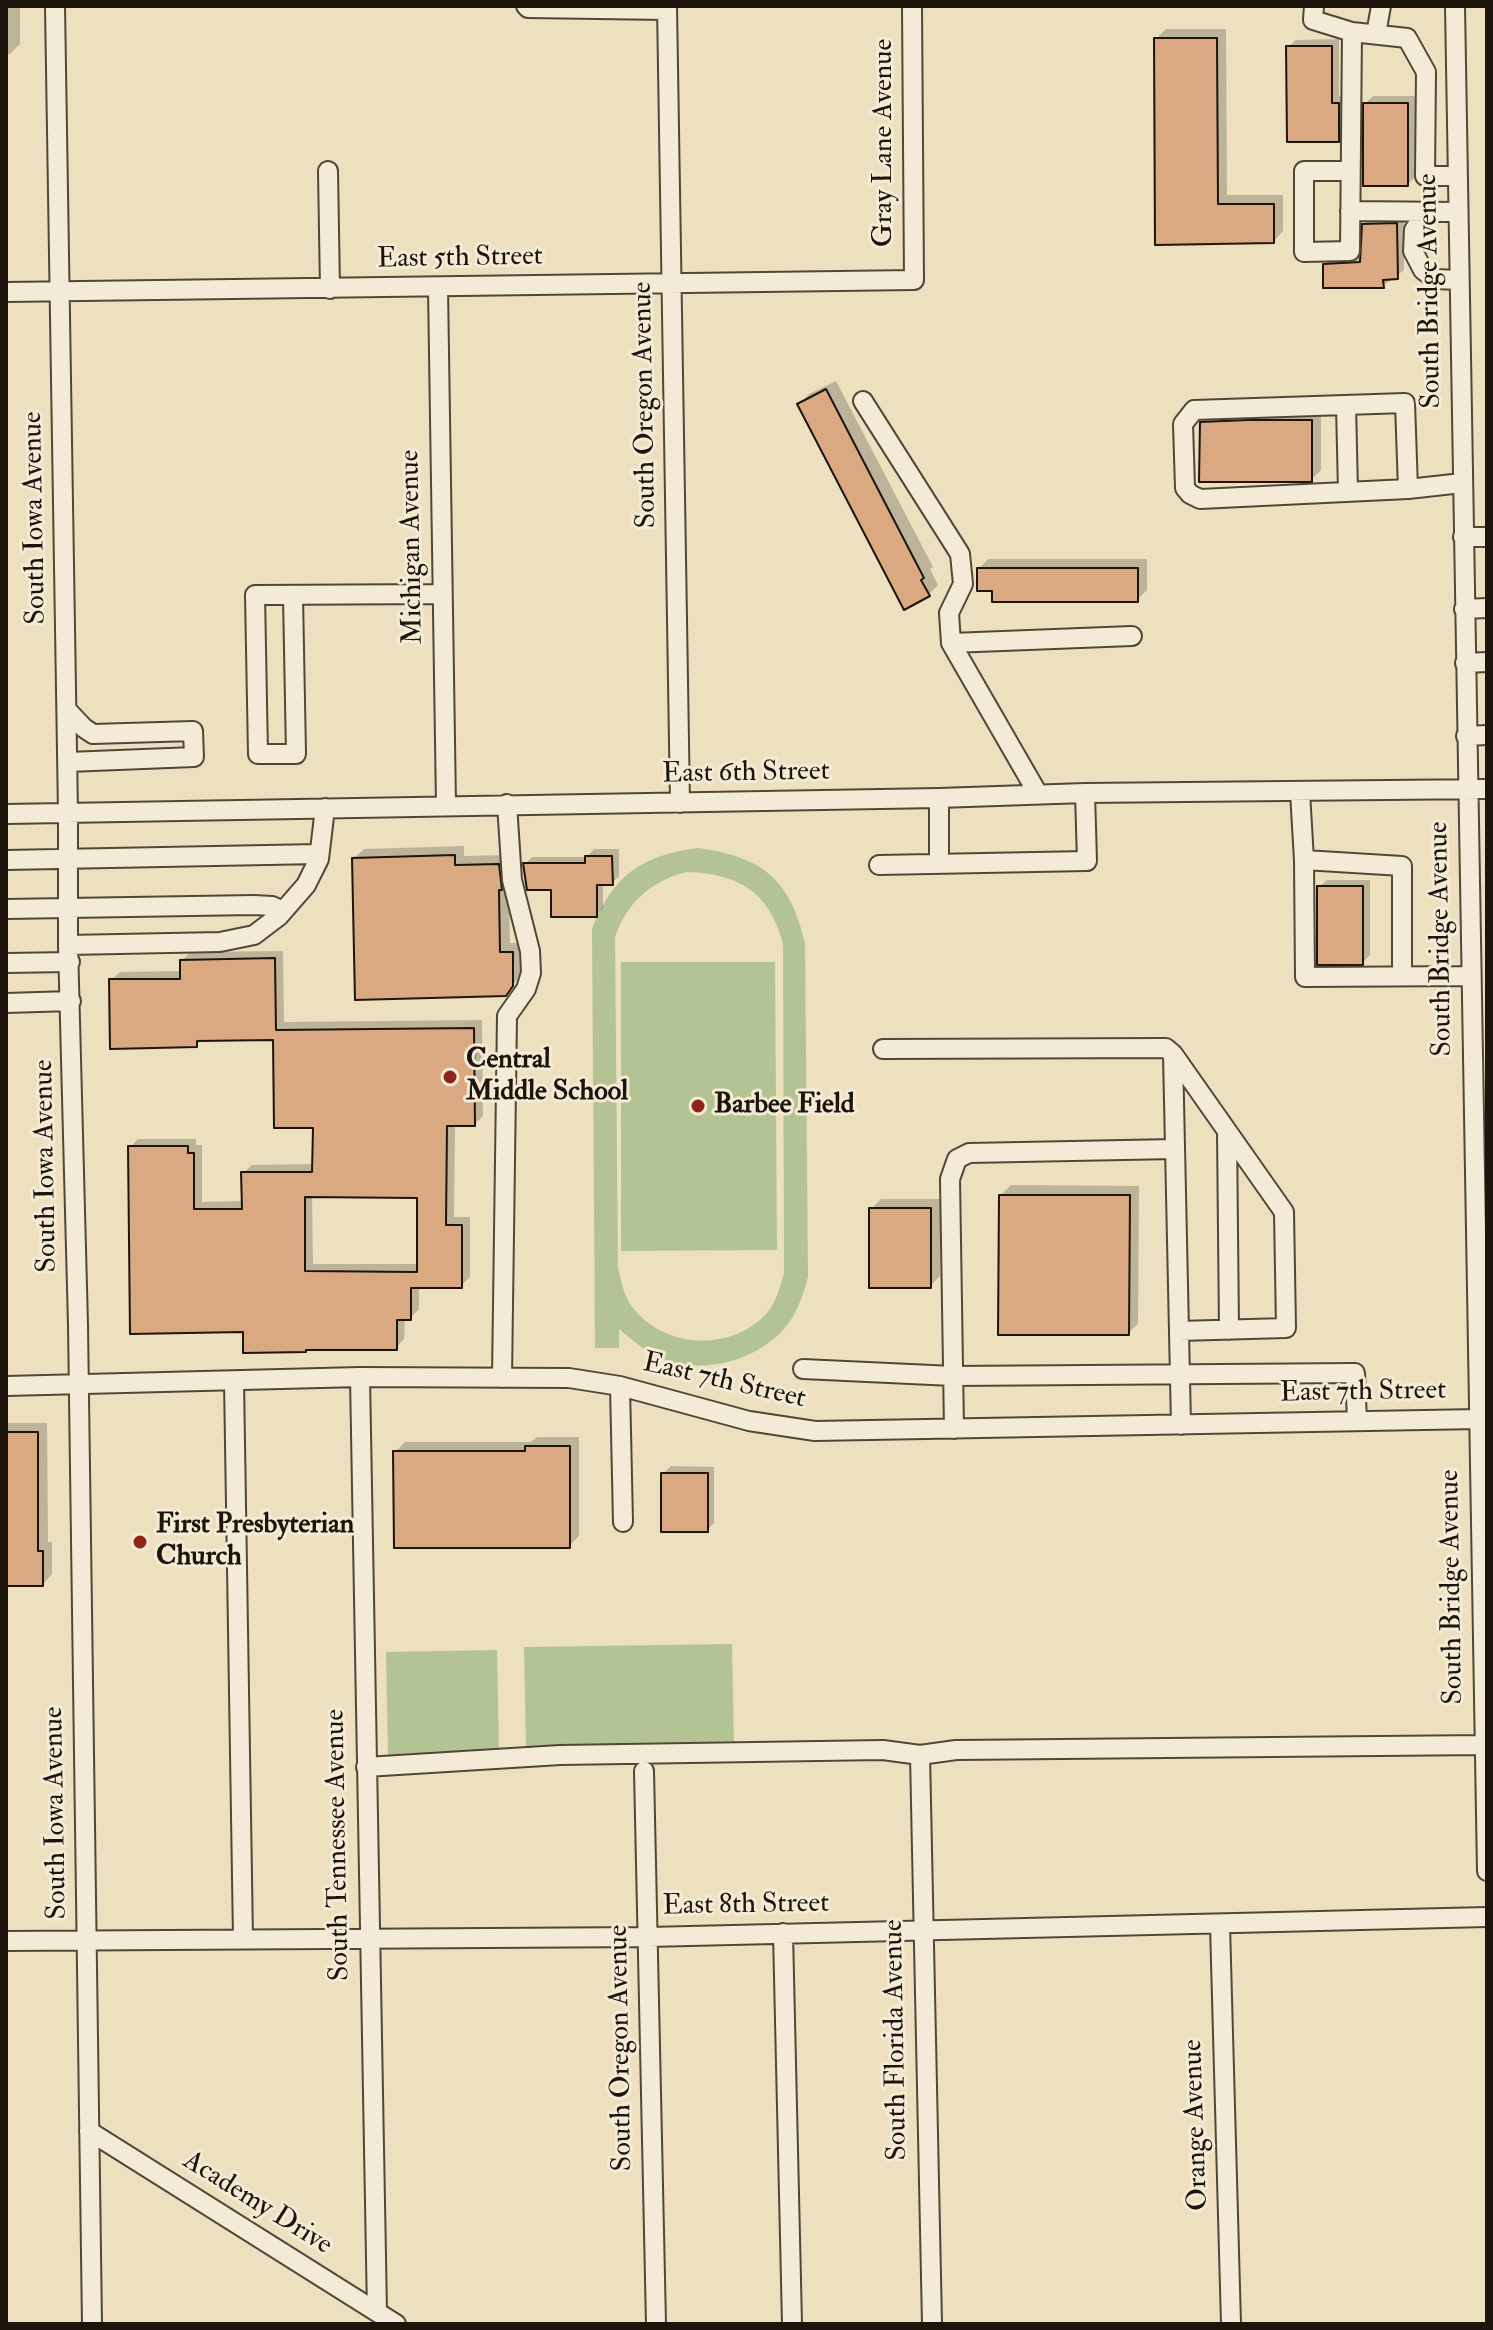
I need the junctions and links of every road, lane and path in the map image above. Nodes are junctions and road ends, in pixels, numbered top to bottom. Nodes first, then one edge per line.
1 (55, 6) edge
2 (526, 6) edge
3 (912, 6) edge
4 (1314, 6) edge
5 (1381, 6) edge
6 (1455, 6) edge
7 (667, 8) edge
8 (1352, 32) junction
9 (1376, 34) junction
10 (1426, 72) junction
11 (1456, 73) junction
12 (328, 171) dead end
13 (1350, 171) junction
14 (1457, 176) junction
15 (1350, 211) junction
16 (1426, 212) junction
17 (1458, 212) junction
18 (914, 280) joint
19 (1459, 280) junction
20 (673, 283) junction
21 (438, 288) junction
22 (330, 289) junction
23 (60, 290) junction
24 (6, 292) edge
25 (863, 401) dead end
26 (1346, 405) junction
27 (1462, 483) junction
28 (1408, 489) junction
29 (1348, 492) junction
30 (1463, 537) junction
31 (1487, 537) edge
32 (442, 594) junction
33 (293, 596) junction
34 (1487, 608) edge
35 (1464, 609) junction
36 (1132, 636) dead end
37 (951, 643) junction
38 (1487, 662) edge
39 (1465, 663) junction
40 (67, 710) junction
41 (1487, 735) edge
42 (1466, 736) junction
43 (68, 762) junction
44 (1466, 789) junction
45 (1487, 789) edge
46 (1300, 792) junction
47 (1085, 793) junction
48 (1038, 794) junction
49 (939, 798) junction
50 (680, 803) junction
51 (507, 804) junction
52 (446, 805) junction
53 (325, 808) junction
54 (68, 813) junction
55 (6, 814) edge
56 (319, 854) junction
57 (1478, 856) edge
58 (68, 859) junction
59 (6, 860) edge
60 (1304, 860) junction
61 (939, 864) junction
62 (879, 865) dead end
63 (6, 909) edge
64 (68, 909) junction
65 (283, 911) junction
66 (1478, 934) edge
67 (69, 954) junction
68 (6, 963) edge
69 (1402, 975) junction
70 (1476, 981) edge
71 (71, 1001) junction
72 (6, 1003) edge
73 (883, 1049) dead end
74 (1480, 1052) edge
75 (1173, 1054) junction
76 (1481, 1128) edge
77 (1227, 1131) junction
78 (1175, 1149) junction
79 (1482, 1204) edge
80 (1482, 1282) edge
81 (1229, 1330) junction
82 (1179, 1331) junction
83 (803, 1369) dead end
84 (1180, 1375) junction
85 (953, 1376) junction
86 (360, 1377) junction
87 (502, 1378) junction
88 (234, 1381) junction
89 (78, 1385) junction
90 (6, 1386) edge
91 (620, 1386) junction
92 (1484, 1420) edge
93 (1357, 1421) junction
94 (1181, 1425) junction
95 (954, 1429) junction
96 (623, 1522) dead end
97 (1484, 1745) junction
98 (920, 1755) junction
99 (366, 1767) junction
100 (644, 1771) dead end
101 (1487, 1871) edge
102 (1487, 1917) edge
103 (1220, 1925) junction
104 (922, 1931) junction
105 (783, 1933) junction
106 (369, 1937) junction
107 (648, 1937) junction
108 (243, 1939) junction
109 (86, 1940) junction
110 (6, 1941) edge
111 (89, 2131) junction
112 (377, 2312) junction
113 (92, 2324) edge
114 (396, 2324) edge
115 (656, 2324) edge
116 (792, 2324) edge
117 (932, 2324) edge
118 (1231, 2324) edge

1 - 23 street, South Iowa Avenue
2 - 7 street
3 - 18 street, Gray Lane Avenue
4 - 8 street
5 - 9 street
6 - 11 street, South Bridge Avenue
7 - 20 street, South Oregon Avenue
8 - 9 street
8 - 13 street
9 - 10 street
10 - 11 street
10 - 14 street
11 - 14 street, South Bridge Avenue
12 - 22 street
13 - 15 street
13 - 15 street
14 - 17 street, South Bridge Avenue
15 - 16 street
16 - 17 street
16 - 19 street
17 - 19 street, South Bridge Avenue
18 - 20 street, East 5th Street
19 - 27 street, South Bridge Avenue
20 - 21 street, East 5th Street
20 - 50 street, South Oregon Avenue
21 - 22 street, East 5th Street
21 - 32 street, Michigan Avenue
22 - 23 street, East 5th Street
23 - 24 street, East 5th Street
23 - 40 street, South Iowa Avenue
25 - 37 street
26 - 28 street
26 - 29 street
26 - 29 street
27 - 28 street
27 - 30 street, South Bridge Avenue
28 - 29 street
30 - 31 street
30 - 35 street, South Bridge Avenue
32 - 33 street
32 - 52 street, Michigan Avenue
33 - 33 street
34 - 35 street
35 - 39 street, South Bridge Avenue
36 - 37 street
37 - 48 street
38 - 39 street
39 - 42 street, South Bridge Avenue
40 - 43 street, South Iowa Avenue
40 - 43 street
41 - 42 street
42 - 44 street, South Bridge Avenue
43 - 54 street, South Iowa Avenue
44 - 45 street, East 6th Street
44 - 46 street, East 6th Street
44 - 57 street, South Bridge Avenue
46 - 47 street, East 6th Street
46 - 60 street
47 - 48 street, East 6th Street
47 - 61 street
48 - 49 street, East 6th Street
49 - 50 street, East 6th Street
49 - 61 street
50 - 51 street, East 6th Street
51 - 52 street, East 6th Street
51 - 87 street
52 - 53 street, East 6th Street
53 - 54 street, East 6th Street
53 - 56 street
54 - 55 street, East 6th Street
54 - 58 street, South Iowa Avenue
56 - 58 street
56 - 65 street
57 - 66 street, South Bridge Avenue
58 - 59 street
58 - 64 street, South Iowa Avenue
60 - 69 street
60 - 69 street
61 - 62 street
63 - 64 street
64 - 65 street
64 - 67 street, South Iowa Avenue
65 - 67 street
66 - 70 street, South Bridge Avenue
67 - 68 street
67 - 71 street, South Iowa Avenue
69 - 70 street
70 - 74 street, South Bridge Avenue
71 - 72 street
71 - 89 street, South Iowa Avenue
73 - 75 street
74 - 76 street, South Bridge Avenue
75 - 77 street
75 - 78 street
76 - 79 street, South Bridge Avenue
77 - 81 street
77 - 81 street
78 - 82 street
78 - 85 street
79 - 80 street, South Bridge Avenue
80 - 92 street, South Bridge Avenue
81 - 82 street
82 - 84 street
83 - 85 street
84 - 85 street
84 - 93 street
84 - 94 street
85 - 95 street
86 - 87 street, East 7th Street
86 - 88 street, East 7th Street
86 - 99 street, South Tennessee Avenue
87 - 91 street, East 7th Street
88 - 89 street, East 7th Street
88 - 108 street
89 - 90 street, East 7th Street
89 - 109 street, South Iowa Avenue
91 - 95 street, East 7th Street
91 - 96 street
92 - 93 street, East 7th Street
92 - 97 street, South Bridge Avenue
93 - 94 street, East 7th Street
94 - 95 street, East 7th Street
97 - 98 street
97 - 101 street, South Bridge Avenue
98 - 99 street
98 - 104 street, South Florida Avenue
99 - 106 street, South Tennessee Avenue
100 - 107 street, South Oregon Avenue
102 - 103 street, East 8th Street
103 - 104 street, East 8th Street
103 - 118 street, Orange Avenue
104 - 105 street, East 8th Street
104 - 117 street, South Florida Avenue
105 - 107 street, East 8th Street
105 - 116 street
106 - 107 street, East 8th Street
106 - 108 street, East 8th Street
106 - 112 street, South Tennessee Avenue
107 - 115 street, South Oregon Avenue
108 - 109 street, East 8th Street
109 - 110 street, East 8th Street
109 - 111 street, South Iowa Avenue
111 - 112 street, Academy Drive
111 - 113 street, South Iowa Avenue
112 - 114 street, Academy Drive

